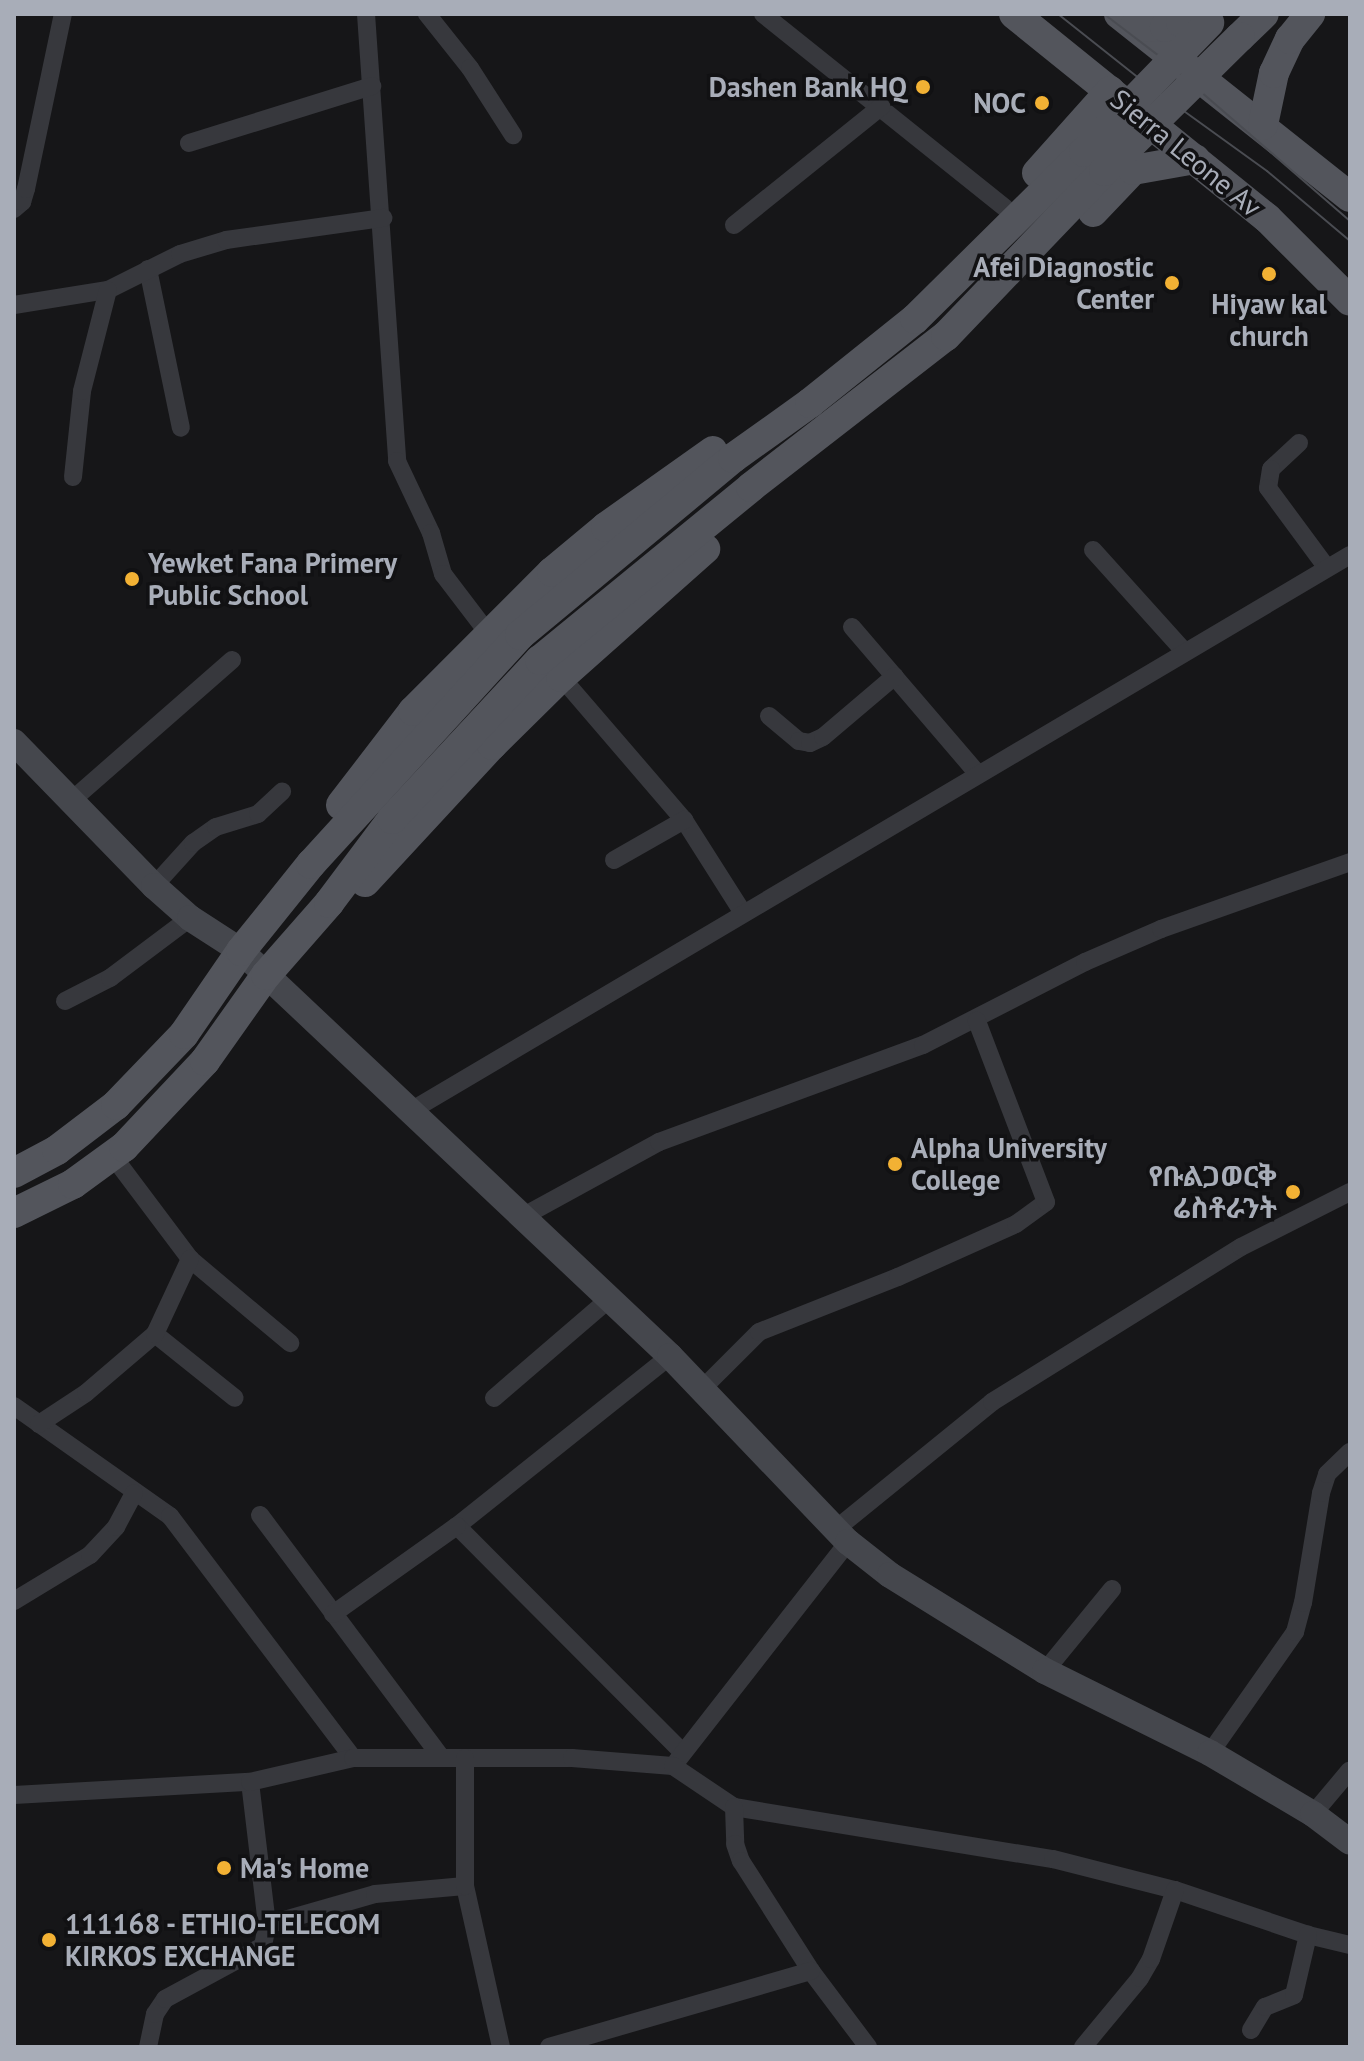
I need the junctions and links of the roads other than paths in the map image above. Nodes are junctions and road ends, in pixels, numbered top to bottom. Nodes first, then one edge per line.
1 (63, 14) edge
2 (366, 14) edge
3 (427, 14) edge
4 (763, 14) edge
5 (1014, 14) edge
6 (1264, 14) edge
7 (1310, 14) edge
8 (1206, 17) edge
9 (1127, 20) edge
10 (372, 86) junction
11 (1110, 91) junction
12 (881, 107) junction
13 (1263, 125) junction
14 (513, 135) dead end
15 (189, 143) dead end
16 (1195, 159) junction
17 (1094, 162) junction
18 (1350, 197) edge
19 (1005, 208) junction
20 (14, 209) edge
21 (383, 218) junction
22 (734, 225) dead end
23 (148, 269) junction
24 (108, 290) junction
25 (1350, 301) edge
26 (14, 305) edge
27 (181, 428) dead end
28 (1299, 443) dead end
29 (73, 477) dead end
30 (1093, 550) dead end
31 (1350, 555) edge
32 (1327, 568) junction
33 (852, 627) dead end
34 (488, 633) junction
35 (1185, 652) junction
36 (232, 660) dead end
37 (895, 676) junction
38 (561, 677) junction
39 (769, 716) dead end
40 (14, 742) edge
41 (978, 774) junction
42 (282, 792) dead end
43 (71, 801) junction
44 (684, 820) junction
45 (614, 860) dead end
46 (1350, 862) edge
47 (311, 864) junction
48 (154, 886) junction
49 (329, 903) junction
50 (743, 913) junction
51 (190, 918) junction
52 (241, 951) junction
53 (266, 975) junction
54 (65, 1001) dead end
55 (977, 1021) junction
56 (409, 1112) junction
57 (112, 1155) junction
58 (14, 1173) edge
59 (1350, 1192) edge
60 (14, 1213) edge
61 (522, 1217) junction
62 (190, 1259) junction
63 (609, 1299) junction
64 (155, 1334) junction
65 (290, 1343) dead end
66 (670, 1356) junction
67 (701, 1390) junction
68 (235, 1398) dead end
69 (494, 1398) dead end
70 (14, 1406) edge
71 (39, 1424) junction
72 (1350, 1452) edge
73 (134, 1493) junction
74 (260, 1515) dead end
75 (457, 1526) junction
76 (842, 1536) junction
77 (1112, 1589) dead end
78 (14, 1601) edge
79 (333, 1614) junction
80 (1045, 1671) junction
81 (1210, 1753) junction
82 (441, 1757) junction
83 (353, 1758) junction
84 (465, 1758) junction
85 (678, 1760) junction
86 (1350, 1770) edge
87 (250, 1782) junction
88 (14, 1795) edge
89 (734, 1807) junction
90 (1313, 1814) junction
91 (1350, 1842) edge
92 (465, 1886) junction
93 (1175, 1890) junction
94 (267, 1925) junction
95 (1308, 1935) junction
96 (1350, 1945) edge
97 (811, 1971) junction
98 (1251, 2030) dead end
99 (148, 2047) edge
100 (501, 2047) edge
101 (549, 2047) edge
102 (868, 2047) edge
103 (1083, 2047) edge

1 - 20 street
2 - 10 street
3 - 14 street
4 - 12 street
5 - 11 main road, Sierra Leone Av
6 - 17 main road, bridge
7 - 13 main road
8 - 9 main road
8 - 17 main road, bridge
9 - 13 main road
10 - 15 street
10 - 21 street
11 - 16 main road, Sierra Leone Av
11 - 19 main road
12 - 19 street
12 - 22 street
13 - 18 main road
16 - 25 main road, Sierra Leone Av
16 - 38 main road
17 - 47 main road
17 - 49 main road
19 - 34 main road
21 - 23 street
21 - 34 street
23 - 24 street
23 - 27 street
24 - 26 street
24 - 29 street
28 - 32 street
30 - 35 street
31 - 32 street
32 - 35 street
33 - 37 street
34 - 47 main road
35 - 41 street
36 - 43 street
37 - 39 street
37 - 41 street
38 - 44 street
38 - 49 main road
40 - 43 street
41 - 50 street
42 - 48 street
43 - 48 street
44 - 45 street
44 - 50 street
46 - 55 street
47 - 52 main road
48 - 51 street
49 - 53 main road
50 - 56 street
51 - 52 street
51 - 54 street
52 - 53 street
52 - 58 main road
53 - 56 street
53 - 57 main road
55 - 61 street
55 - 67 street
56 - 61 street
57 - 60 main road
57 - 62 street
59 - 76 street
61 - 63 street
62 - 64 street
62 - 65 street
63 - 66 street
63 - 69 street
64 - 68 street
64 - 71 street
66 - 67 street
66 - 75 street
67 - 76 street
70 - 71 street
71 - 73 street
72 - 81 street
73 - 78 street
73 - 83 street
74 - 79 street
75 - 79 street
75 - 85 street
76 - 80 street
76 - 85 street
77 - 80 street
79 - 82 street
80 - 81 street
81 - 90 street
82 - 83 street
82 - 84 street
83 - 87 street
84 - 85 street
84 - 92 street
85 - 89 street
86 - 90 street
87 - 88 street
87 - 94 street
89 - 93 street
89 - 97 street
90 - 91 street
92 - 94 street
92 - 100 street
93 - 95 street
93 - 103 street
94 - 99 street
95 - 96 street
95 - 98 street
97 - 101 street
97 - 102 street

